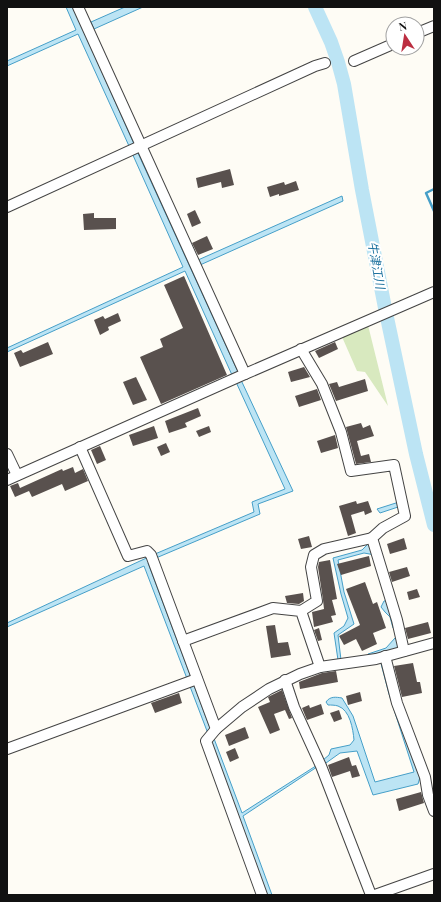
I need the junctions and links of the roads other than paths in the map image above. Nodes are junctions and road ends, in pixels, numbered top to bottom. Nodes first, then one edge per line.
1 (78, 7) edge
2 (385, 47) edge
3 (354, 61) dead end
4 (324, 63) dead end
5 (141, 146) junction
6 (7, 207) edge
7 (434, 292) edge
8 (301, 349) junction
9 (245, 374) junction
10 (80, 447) junction
11 (7, 454) edge
12 (17, 475) junction
13 (7, 480) edge
14 (372, 538) junction
15 (301, 611) junction
16 (183, 641) junction
17 (434, 643) edge
18 (404, 652) junction
19 (381, 658) junction
20 (320, 668) junction
21 (285, 680) junction
22 (192, 681) junction
23 (213, 733) junction
24 (7, 749) edge
25 (434, 811) edge
26 (434, 874) edge
27 (262, 895) edge
28 (371, 895) edge
29 (375, 895) edge

1 - 5 street
2 - 3 street
4 - 5 street
5 - 6 street
5 - 9 street
7 - 8 street
8 - 9 street
8 - 14 street
9 - 10 street
10 - 12 street
10 - 16 street
11 - 12 street
12 - 13 street
14 - 15 street
14 - 18 street
15 - 16 street
15 - 20 street
16 - 22 street
17 - 18 street
18 - 19 street
19 - 20 street
19 - 25 street
20 - 21 street
21 - 23 street
21 - 28 street
22 - 23 street
22 - 24 street
23 - 27 street
26 - 29 street

